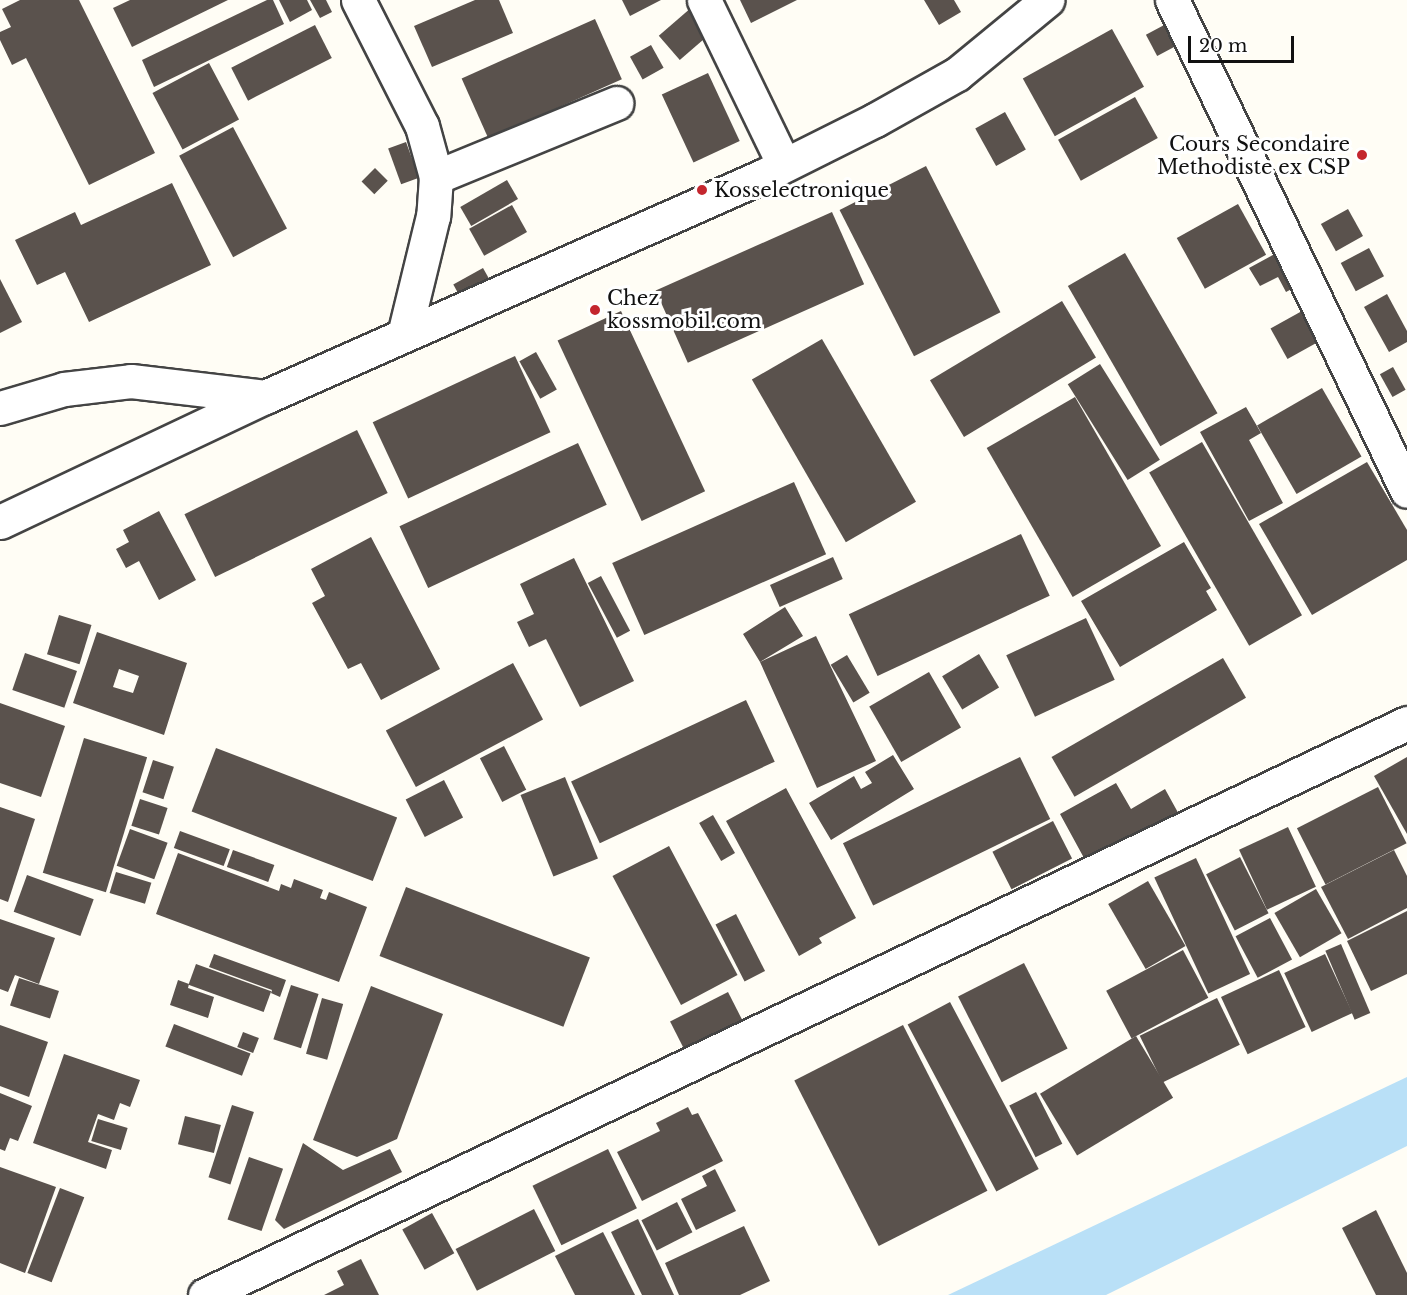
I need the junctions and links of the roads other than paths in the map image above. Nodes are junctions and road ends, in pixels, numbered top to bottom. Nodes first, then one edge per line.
1 (358, 0) edge
2 (704, 0) edge
3 (1047, 0) edge
4 (1172, 0) edge
5 (616, 103) dead end
6 (784, 165) junction
7 (436, 177) junction
8 (404, 335) junction
9 (265, 397) junction
10 (0, 408) edge
11 (1407, 491) edge
12 (0, 522) edge
13 (1407, 723) edge
14 (205, 1295) edge

1 - 7 street
2 - 6 street
3 - 6 street
4 - 11 street
5 - 7 street
6 - 8 street
7 - 8 street
8 - 9 street
9 - 10 street
9 - 12 street
13 - 14 street

